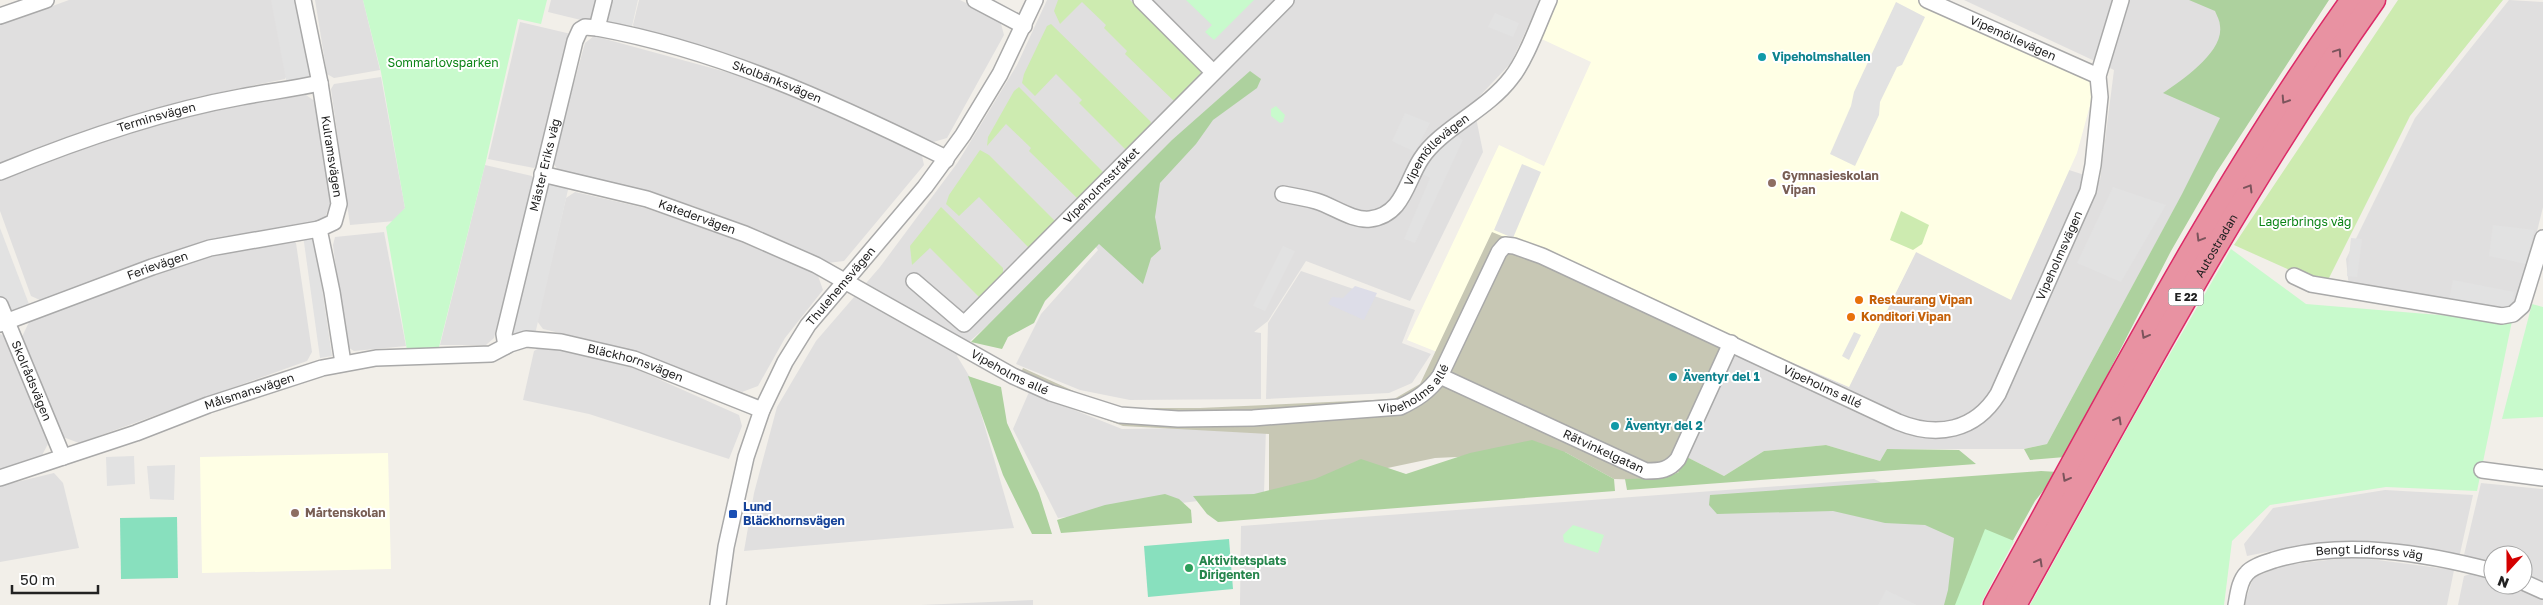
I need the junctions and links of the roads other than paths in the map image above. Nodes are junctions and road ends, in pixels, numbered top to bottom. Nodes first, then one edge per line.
1 (46, 0) edge
2 (303, 0) edge
3 (604, 0) edge
4 (974, 0) edge
5 (1035, 0) edge
6 (1141, 0) edge
7 (1286, 0) edge
8 (1549, 0) edge
9 (1927, 0) edge
10 (2121, 0) edge
11 (2374, 0) edge
12 (2348, 5) edge
13 (0, 16) edge
14 (1024, 26) junction
15 (597, 28) junction
16 (1214, 72) junction
17 (2098, 76) junction
18 (320, 84) junction
19 (946, 160) junction
20 (0, 172) edge
21 (542, 174) junction
22 (1283, 194) dead end
23 (319, 229) junction
24 (2543, 238) edge
25 (2294, 276) dead end
26 (914, 281) dead end
27 (845, 282) junction
28 (0, 305) edge
29 (3, 323) edge
30 (1732, 343) junction
31 (506, 346) junction
32 (343, 363) junction
33 (1440, 376) junction
34 (762, 410) junction
35 (1898, 422) joint
36 (63, 457) junction
37 (2482, 470) dead end
38 (0, 478) edge
39 (2543, 478) edge
40 (2483, 568) edge
41 (718, 603) edge
42 (1996, 605) edge
43 (2015, 605) edge
44 (2236, 605) edge

1 - 13 street
2 - 18 street, Kulramsvägen
3 - 15 street
4 - 14 street
5 - 14 street, Thulehemsvägen
6 - 16 street
7 - 16 street, Vipeholmsstråket
8 - 22 street, Vipemöllevägen
9 - 17 street, Vipemöllevägen
10 - 17 street, Vipeholmsvägen
43 -> 11 highway, Autostradan / E 22
12 -> 42 highway, Autostradan / E 22
14 - 19 street, Thulehemsvägen
15 - 19 street, Skolbänksvägen
15 - 21 street, Mäster Eriks väg
16 - 26 street, Vipeholmsstråket
17 - 35 street, Vipeholmsvägen
18 - 20 street, Terminsvägen
18 - 23 street, Kulramsvägen
19 - 27 street, Thulehemsvägen
21 - 27 street, Katedervägen
21 - 31 street, Mäster Eriks väg
23 - 29 street, Ferievägen
23 - 32 street
24 - 25 street
27 - 33 street, Vipeholms allé
27 - 34 street, Thulehemsvägen
28 - 29 street, Skolrådsvägen
29 - 36 street, Skolrådsvägen
30 - 33 street, Rätvinkelgatan
30 - 33 street, Vipeholms allé
30 - 35 street, Vipeholms allé
31 - 32 street, Målsmansvägen
31 - 34 street, Bläckhornsvägen
32 - 36 street, Målsmansvägen
34 - 41 street, Thulehemsvägen
36 - 38 street, Målsmansvägen
37 - 39 street
40 - 44 street, Bengt Lidforss väg

